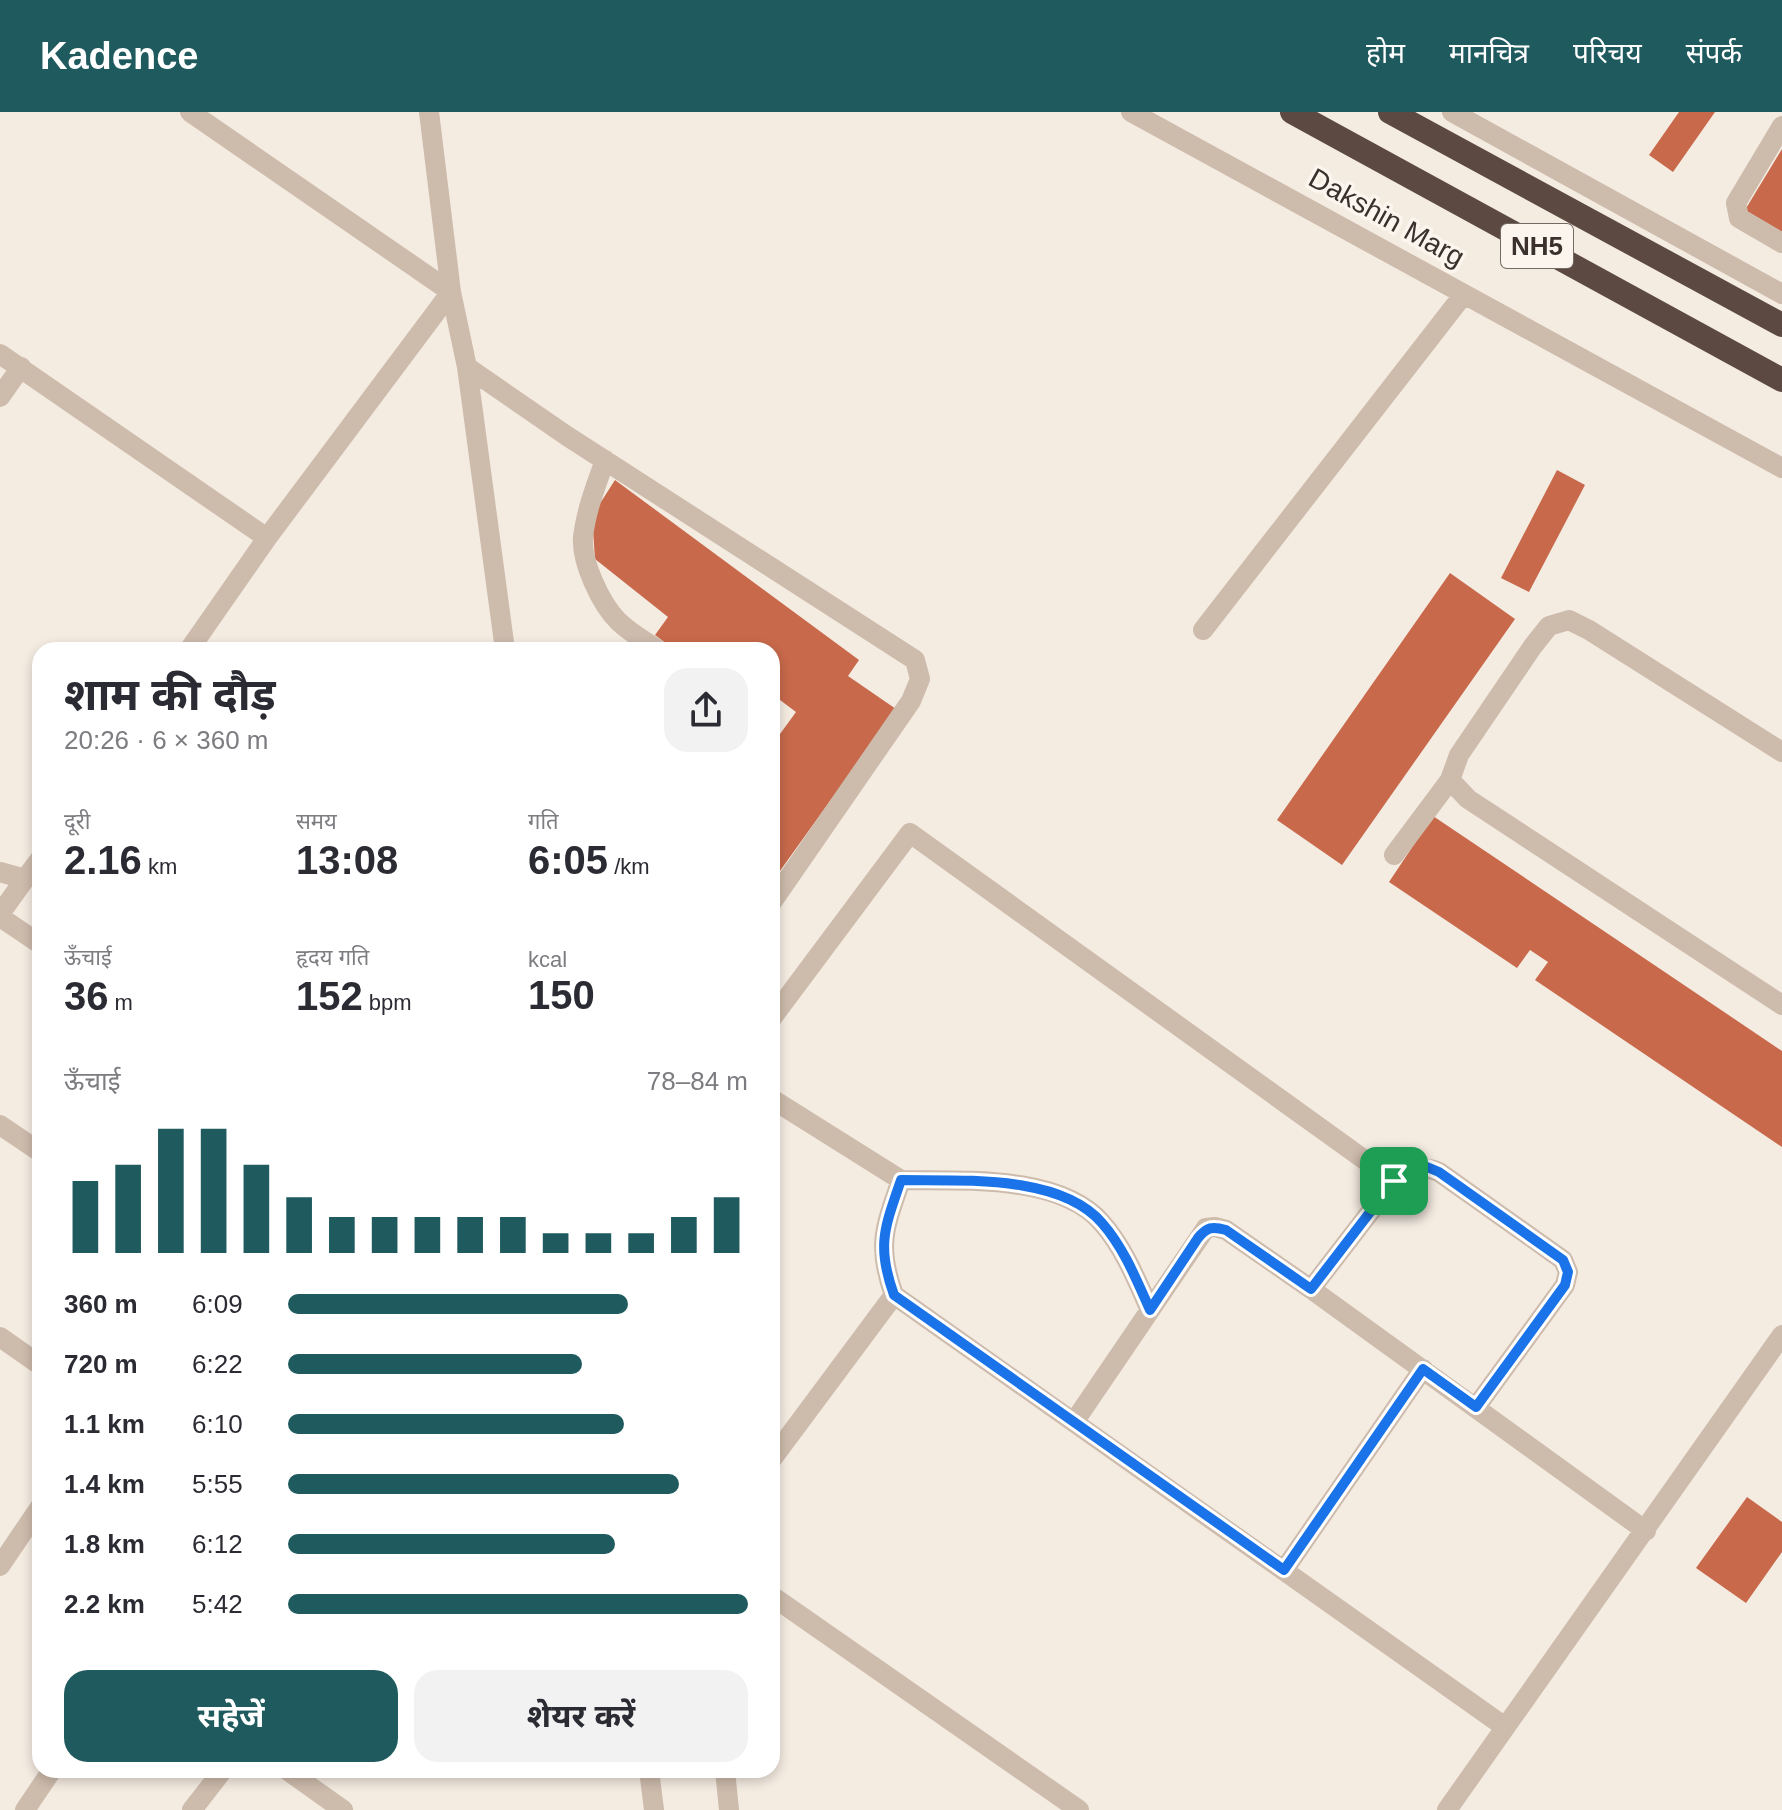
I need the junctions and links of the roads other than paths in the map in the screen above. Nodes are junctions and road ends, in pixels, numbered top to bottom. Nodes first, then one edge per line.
1 (190, 112) edge
2 (429, 112) edge
3 (1131, 112) edge
4 (1292, 112) edge
5 (1390, 112) edge
6 (1452, 112) edge
7 (1782, 126) edge
8 (1782, 243) edge
9 (451, 292) junction
10 (1464, 294) junction
11 (1782, 294) edge
12 (1782, 325) edge
13 (0, 354) edge
14 (21, 367) junction
15 (467, 367) junction
16 (1782, 380) edge
17 (0, 397) edge
18 (605, 460) junction
19 (1782, 468) edge
20 (267, 538) junction
21 (1203, 630) dead end
22 (195, 642) edge
23 (504, 642) edge
24 (647, 642) edge
25 (1782, 752) edge
26 (1450, 780) junction
27 (1394, 855) dead end
28 (32, 870) edge
29 (0, 872) edge
30 (25, 879) junction
31 (780, 890) edge
32 (0, 916) edge
33 (32, 938) edge
34 (1782, 1005) edge
35 (780, 1007) edge
36 (780, 1104) edge
37 (0, 1125) edge
38 (32, 1147) edge
39 (901, 1180) junction
40 (1394, 1181) junction
41 (1311, 1289) junction
42 (894, 1295) junction
43 (1150, 1310) junction
44 (1782, 1335) edge
45 (1, 1341) edge
46 (32, 1360) edge
47 (1423, 1369) junction
48 (1476, 1407) junction
49 (1074, 1422) junction
50 (780, 1448) edge
51 (32, 1519) edge
52 (1646, 1531) junction
53 (0, 1566) edge
54 (1284, 1570) junction
55 (780, 1602) edge
56 (1505, 1727) junction
57 (47, 1778) edge
58 (217, 1778) edge
59 (298, 1778) edge
60 (646, 1778) edge
61 (726, 1778) edge
62 (1072, 1808) edge
63 (25, 1810) edge
64 (192, 1810) edge
65 (343, 1810) edge
66 (654, 1810) edge
67 (729, 1810) edge
68 (1447, 1810) edge

1 - 9 street
2 - 9 street
3 - 10 street, Dakshin Marg
4 - 16 highway, NH5
5 - 12 highway, NH5
6 - 11 street
7 - 8 street
9 - 15 street
9 - 20 street
10 - 19 street, Dakshin Marg
10 - 21 street
13 - 14 street
14 - 17 street
14 - 20 street
15 - 18 street
15 - 23 street
18 - 24 street
18 - 31 street
20 - 22 street
25 - 26 street
26 - 27 street
26 - 34 street
28 - 30 street
29 - 30 street
30 - 32 street
32 - 33 street
35 - 40 street
36 - 39 street
37 - 38 street
39 - 42 street
39 - 43 street
40 - 41 street
40 - 48 street
41 - 43 street
41 - 47 street
42 - 49 street
42 - 50 street
43 - 49 street
44 - 52 street
45 - 46 street
47 - 48 street
47 - 54 street
48 - 52 street
49 - 54 street
51 - 53 street
52 - 56 street
54 - 56 street
55 - 62 street
56 - 68 street
57 - 63 street
58 - 64 street
59 - 65 street
60 - 66 street
61 - 67 street

